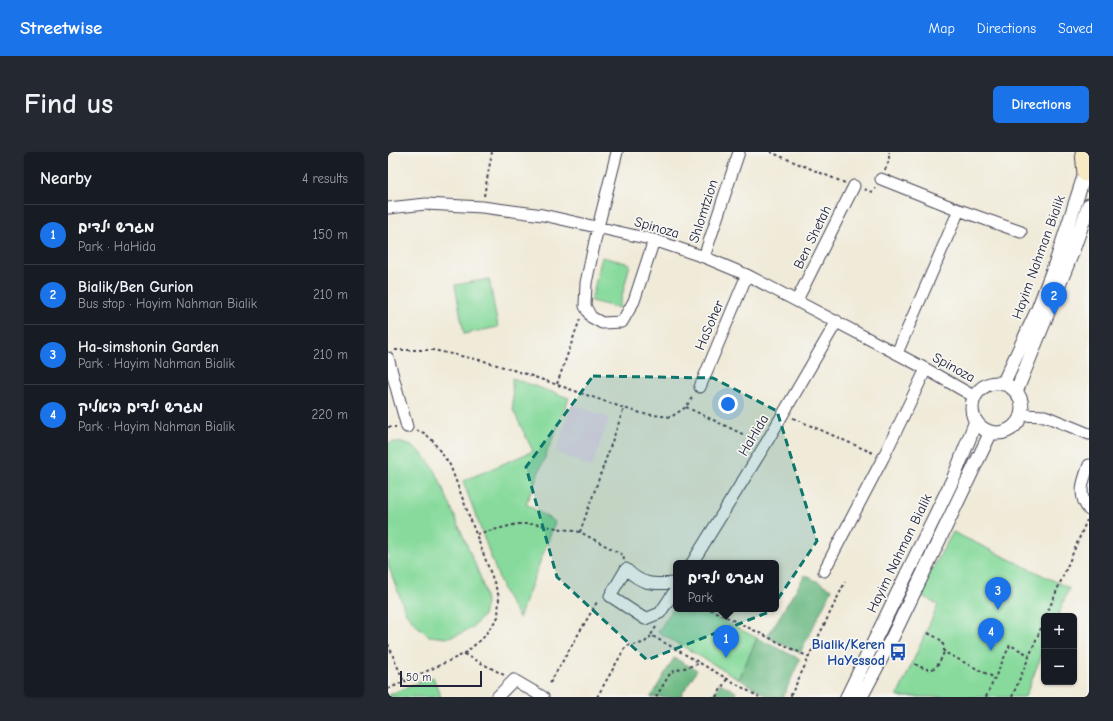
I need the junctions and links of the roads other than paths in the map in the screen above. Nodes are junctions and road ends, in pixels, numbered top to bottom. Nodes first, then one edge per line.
1 (618, 152) edge
2 (739, 152) edge
3 (1083, 152) edge
4 (1087, 168) edge
5 (881, 179) road end
6 (854, 186) road end
7 (1089, 205) edge
8 (388, 208) edge
9 (959, 210) junction
10 (598, 227) junction
11 (1021, 232) dead end
12 (654, 240) junction
13 (704, 257) junction
14 (747, 275) junction
15 (797, 300) junction
16 (837, 321) junction
17 (896, 353) junction
18 (388, 358) edge
19 (926, 369) junction
20 (1003, 384) junction
21 (700, 387) road end
22 (1016, 392) junction
23 (975, 397) junction
24 (1021, 415) junction
25 (976, 421) junction
26 (407, 427) road end
27 (991, 432) junction
28 (1089, 434) edge
29 (1089, 465) edge
30 (1088, 515) edge
31 (694, 560) edge
32 (824, 571) dead end
33 (673, 583) edge
34 (673, 594) edge
35 (497, 697) edge
36 (543, 697) edge
37 (846, 697) edge
38 (861, 697) edge

1 - 10 street
2 - 13 street, Shlomtzion
3 - 4 main road
4 - 20 street, Hayim Nahman Bialik
5 - 9 street
6 - 15 street, Ben Shetah
7 - 22 street, Hayim Nahman Bialik
8 - 10 street, Spinoza
9 - 11 street
9 - 17 street
10 - 12 street, Spinoza
10 - 12 street
12 - 13 street, Spinoza
13 - 14 street, Spinoza
14 - 15 street, Spinoza
14 - 21 street, HaSoher
15 - 16 street, Spinoza
16 - 17 street, Spinoza
16 - 31 street, HaHida
17 - 19 street, Spinoza
18 - 26 street
19 - 23 street, Spinoza
19 - 32 street
20 - 22 street
20 - 23 street
22 - 24 street
23 - 25 street
24 - 27 street
24 - 28 street
25 - 27 street
25 - 37 street, Hayim Nahman Bialik
27 - 38 street
29 - 30 street
33 - 34 street
35 - 36 street

